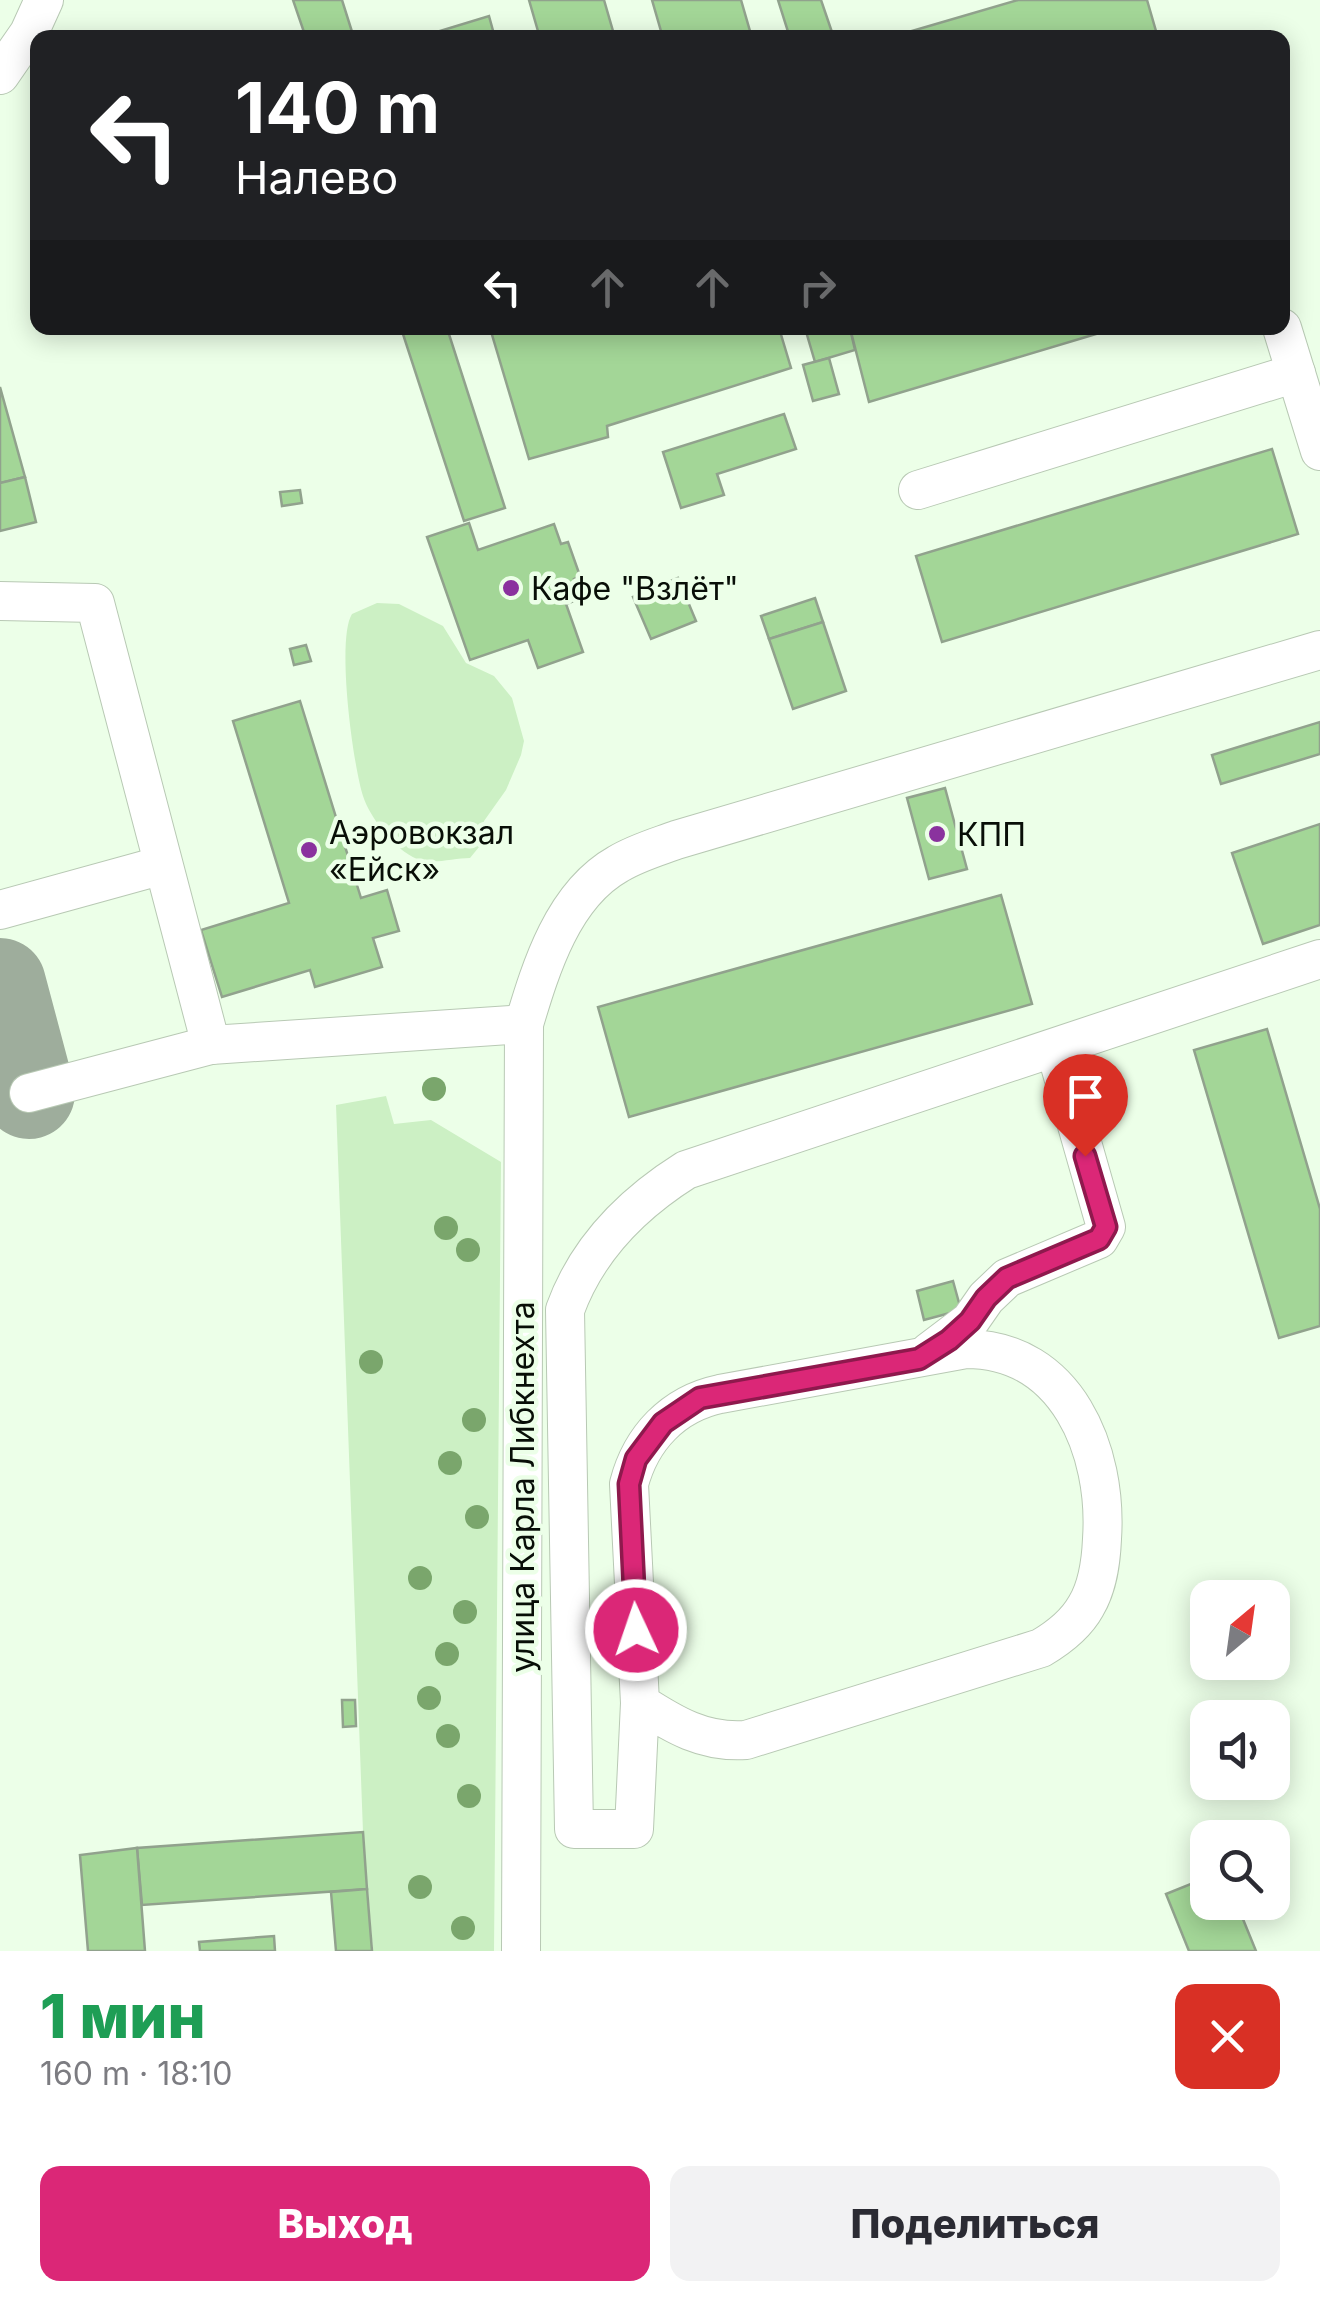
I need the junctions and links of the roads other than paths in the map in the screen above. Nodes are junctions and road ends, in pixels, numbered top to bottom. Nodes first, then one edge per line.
1 (44, 0) edge
2 (30, 30) edge
3 (30, 31) edge
4 (0, 74) edge
5 (1284, 335) edge
6 (1296, 373) junction
7 (1320, 451) edge
8 (918, 490) dead end
9 (0, 601) edge
10 (1320, 650) edge
11 (163, 865) junction
12 (0, 910) edge
13 (1320, 960) edge
14 (524, 1024) junction
15 (210, 1046) junction
16 (1055, 1048) junction
17 (28, 1092) dead end
18 (919, 1359) junction
19 (640, 1702) junction
20 (520, 1951) edge

1 - 2 street
3 - 4 street
5 - 6 street
6 - 7 street
6 - 8 street
9 - 11 street
10 - 14 street, улица Карла Либкнехта
11 - 12 street
11 - 15 street
13 - 16 street
14 - 15 street
14 - 20 street, улица Карла Либкнехта
15 - 17 street
16 - 18 street
16 - 19 street
18 - 19 street
18 - 19 street

